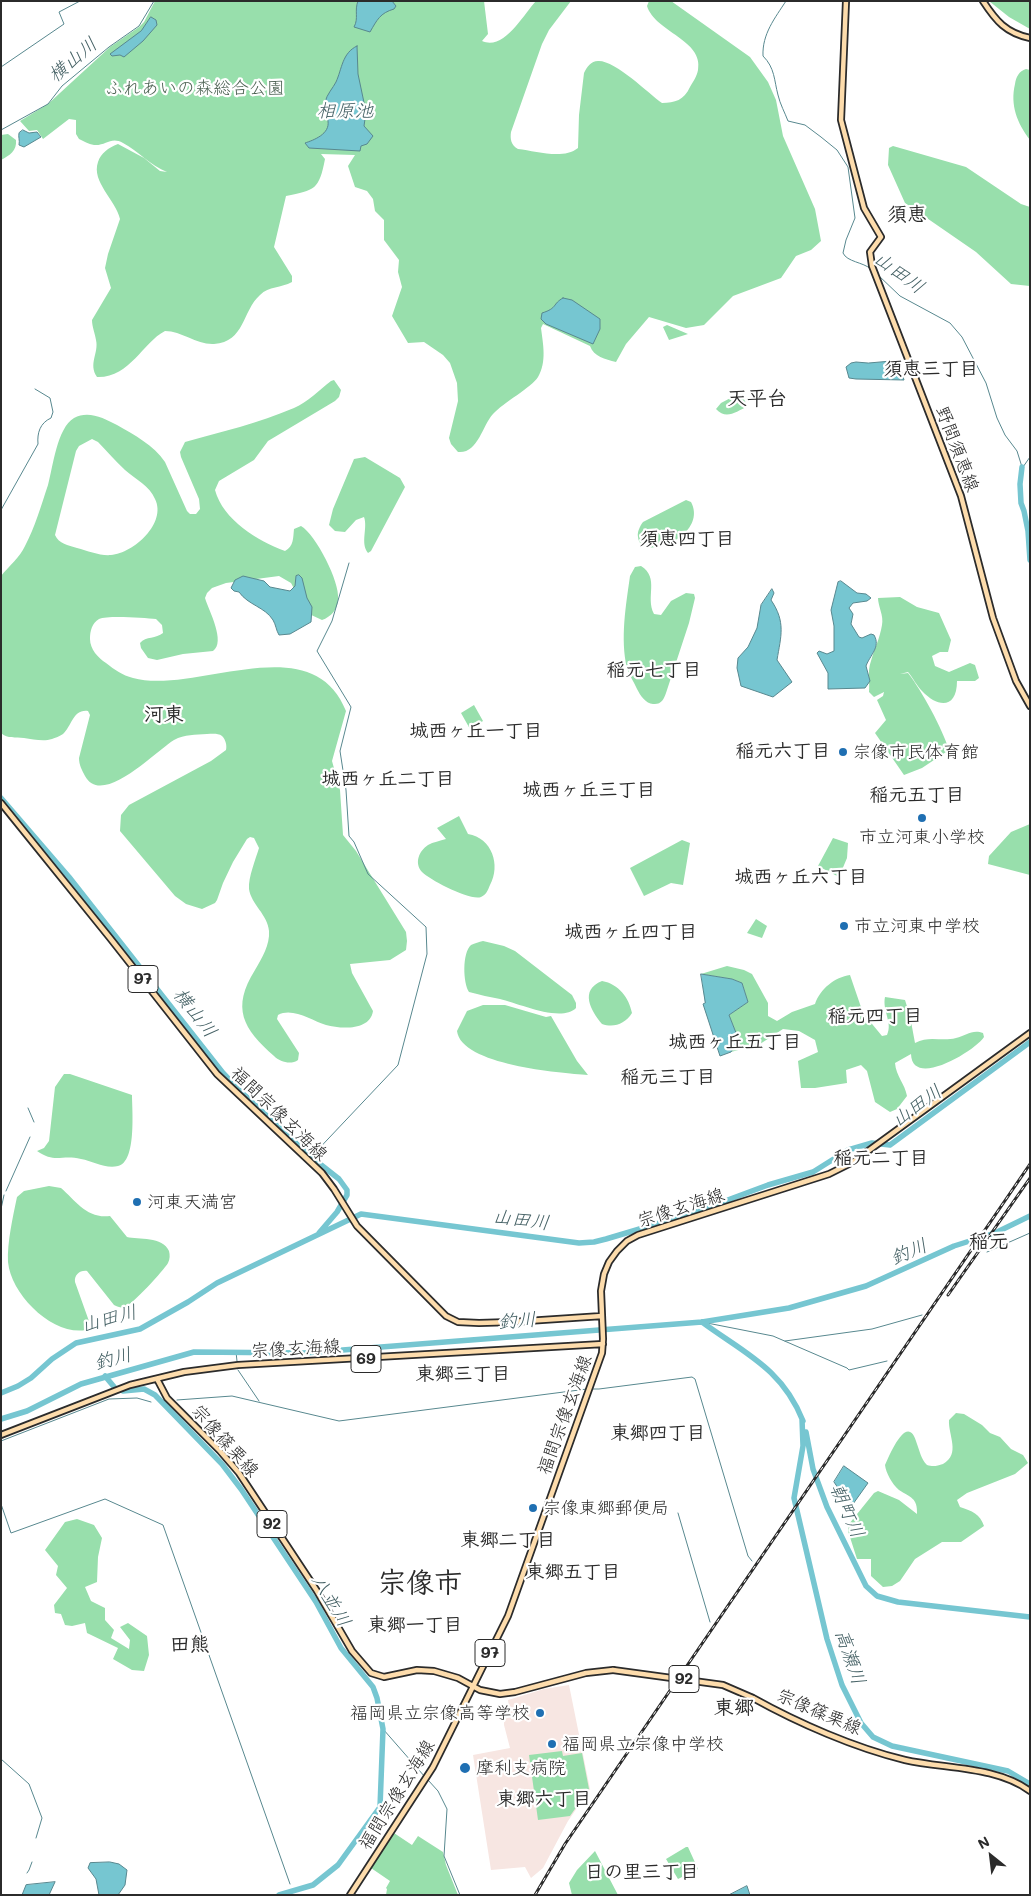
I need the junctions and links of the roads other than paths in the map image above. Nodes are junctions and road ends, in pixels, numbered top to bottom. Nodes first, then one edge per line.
1 (846, 1) edge
2 (983, 1) edge
3 (1030, 38) edge
4 (1030, 706) edge
5 (1, 804) edge
6 (1030, 1033) edge
7 (602, 1316) junction
8 (603, 1341) junction
9 (157, 1378) junction
10 (1, 1436) edge
11 (473, 1687) junction
12 (1030, 1791) edge
13 (350, 1895) edge

1 - 4 main road, 野間須恵線
2 - 3 main road
5 - 7 main road, 福間宗像玄海線 / 97
6 - 7 main road, 宗像玄海線
7 - 8 main road, 宗像玄海線
8 - 9 main road, 宗像玄海線 / 69
8 - 11 main road, 福間宗像玄海線 / 97
9 - 10 main road, 宗像玄海線 / 69
9 - 11 main road, 宗像篠栗線 / 92
11 - 12 main road, 宗像篠栗線 / 92, bridge
11 - 13 main road, 福間宗像玄海線 / 97

